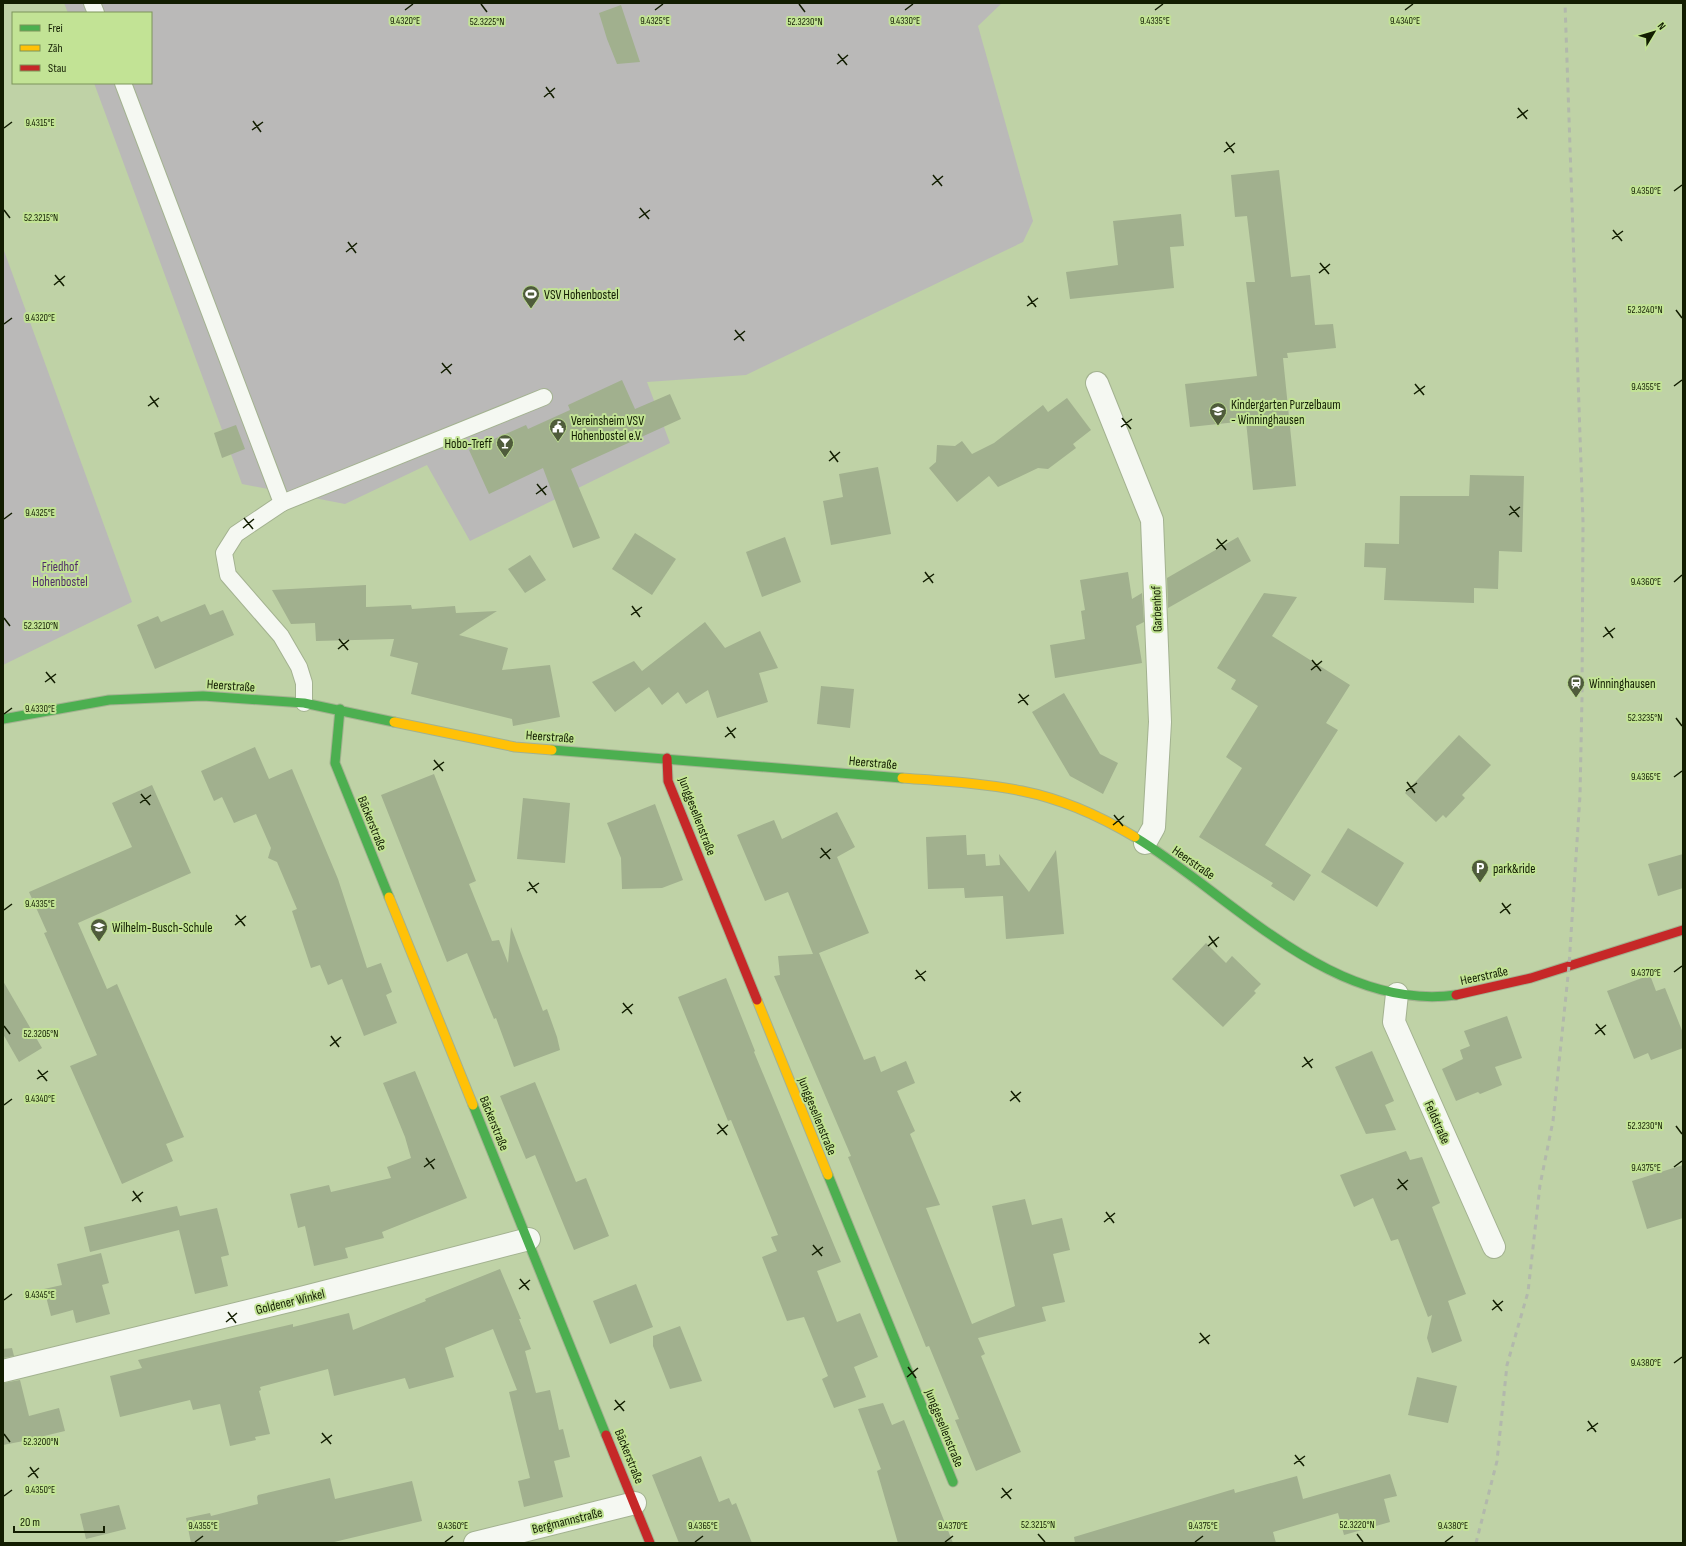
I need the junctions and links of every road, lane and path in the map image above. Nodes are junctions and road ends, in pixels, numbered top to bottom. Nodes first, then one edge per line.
1 (123, 84) edge
2 (1097, 383) dead end
3 (544, 397) dead end
4 (282, 503) junction
5 (304, 703) junction
6 (340, 709) junction
7 (3, 719) edge
8 (667, 758) junction
9 (1145, 842) junction
10 (1683, 930) edge
11 (1397, 994) junction
12 (529, 1239) junction
13 (1494, 1247) dead end
14 (3, 1371) edge
15 (953, 1482) dead end
16 (635, 1503) junction
17 (476, 1543) edge
18 (650, 1543) edge

1 - 4 lane
2 - 9 street, Garbenhof
3 - 4 lane
4 - 5 lane
5 - 6 street, Heerstraße
5 - 7 street, Heerstraße
6 - 8 street, Heerstraße
6 - 12 street, Bäckerstraße
8 - 9 street, Heerstraße
8 - 15 street, Junggesellenstraße
9 - 11 street, Heerstraße
10 - 11 street, Heerstraße
11 - 13 street, Feldstraße
12 - 14 street, Goldener Winkel
12 - 16 street, Bäckerstraße
16 - 17 street, Bergmannstraße
16 - 18 street, Bäckerstraße

